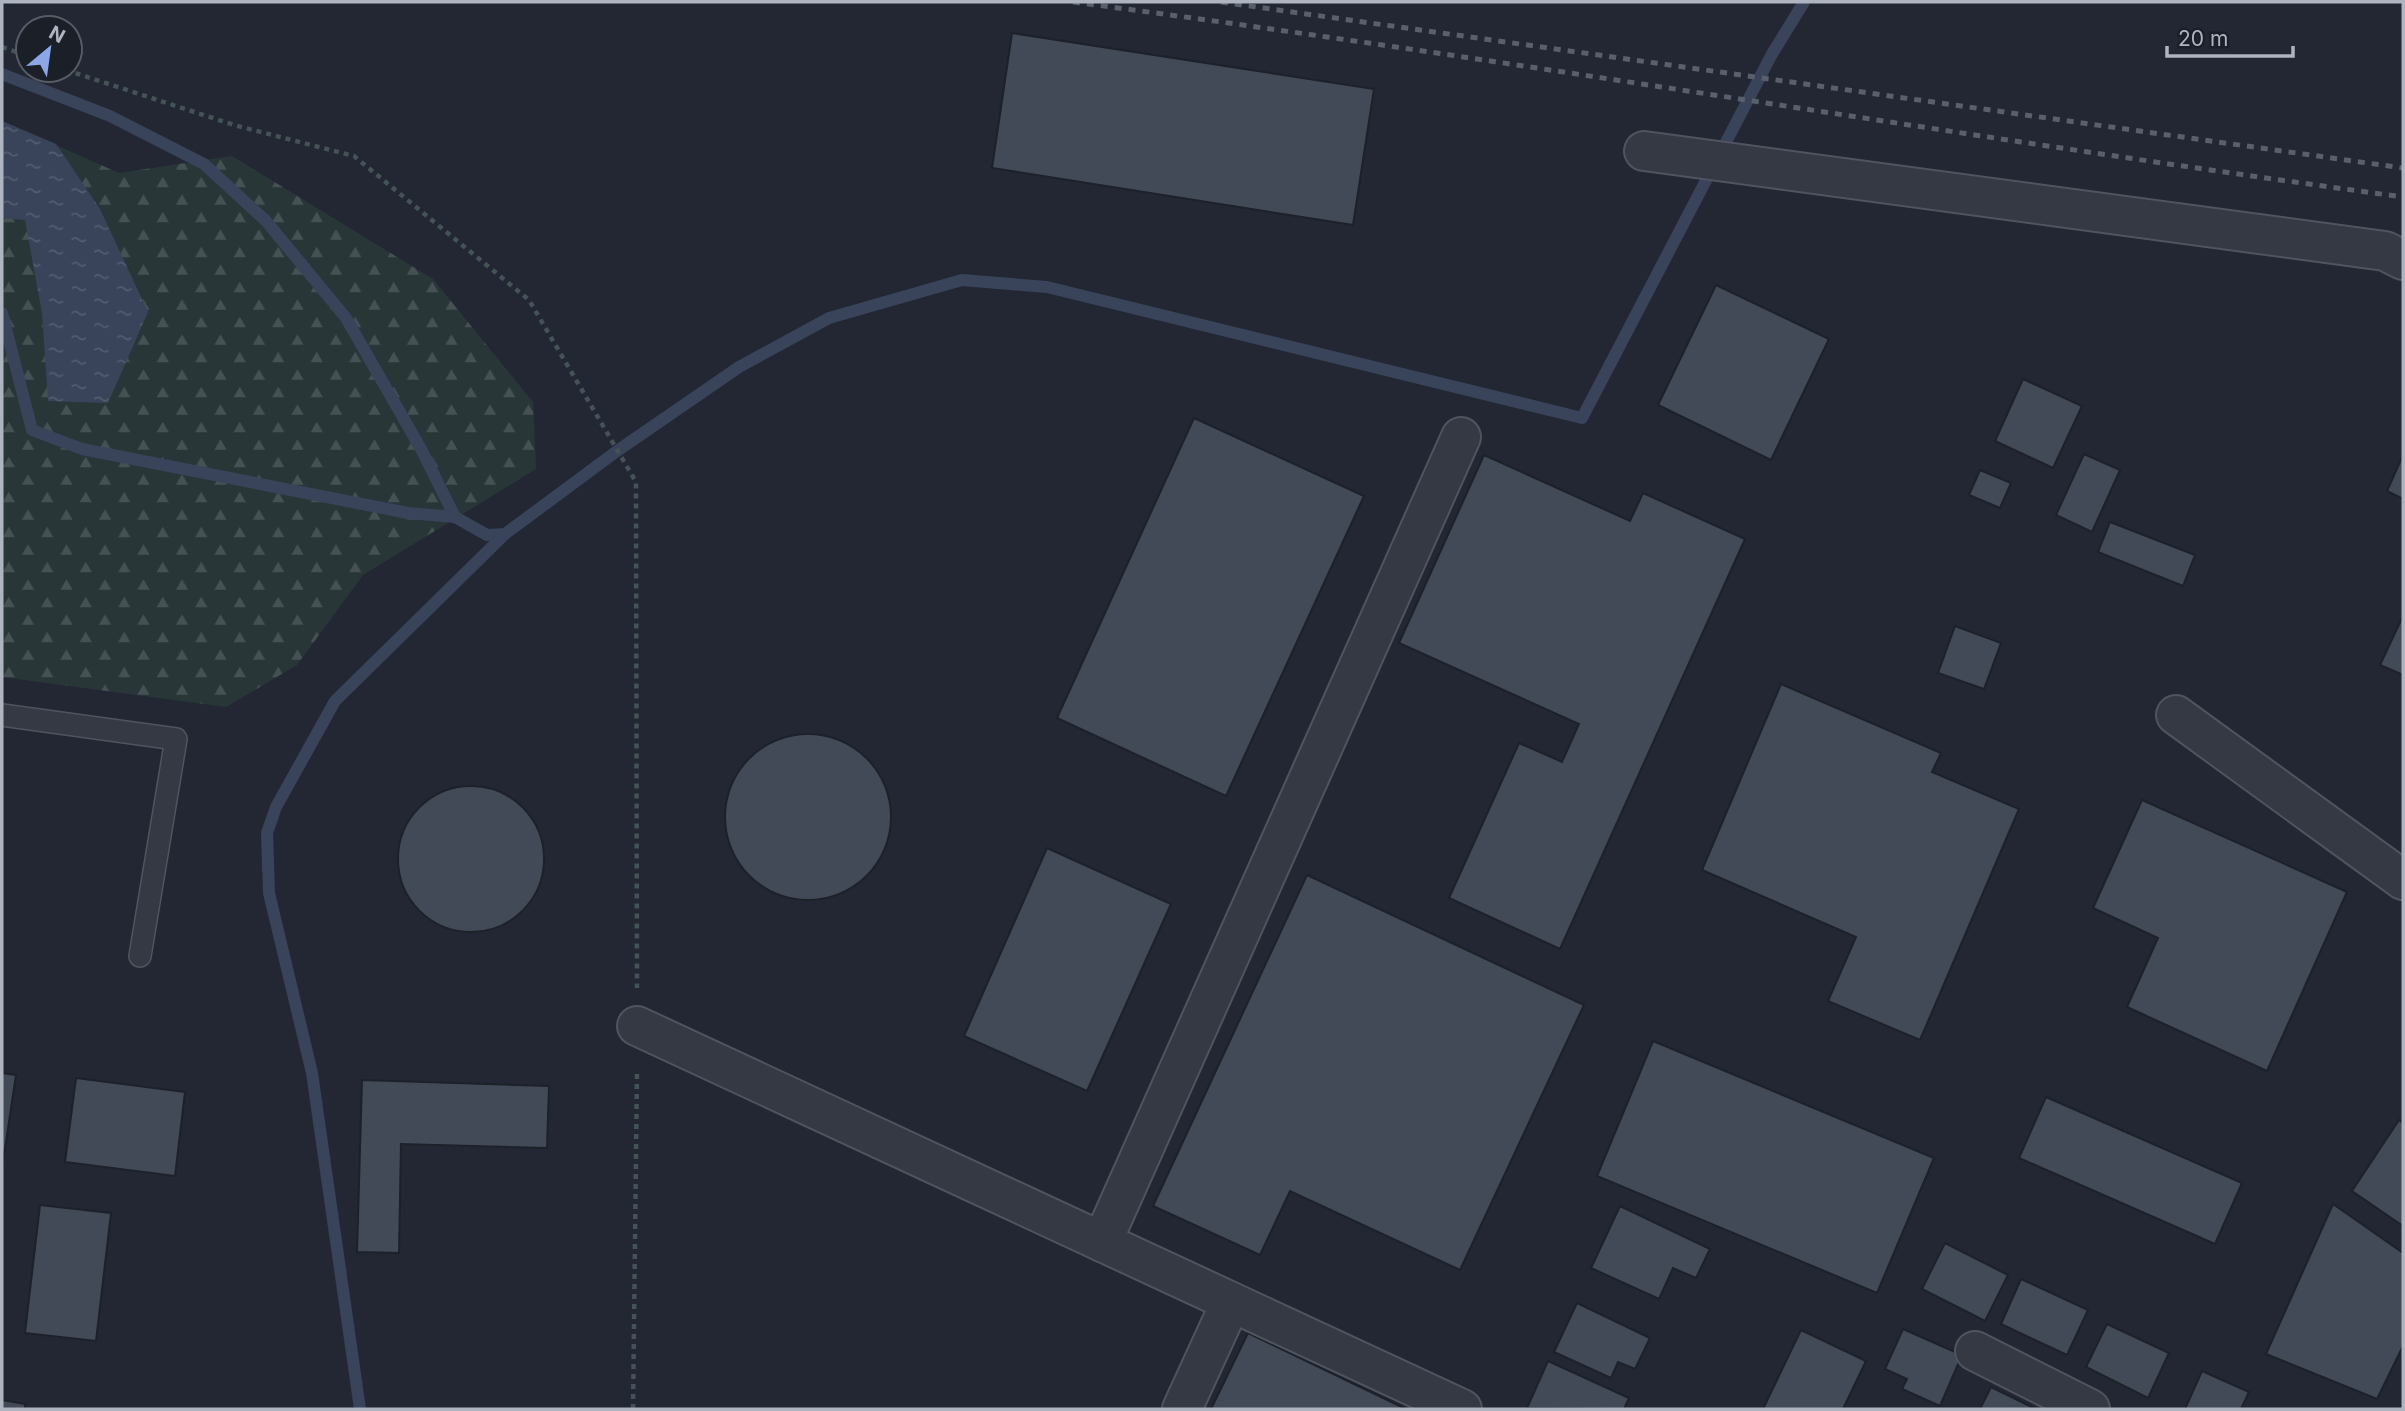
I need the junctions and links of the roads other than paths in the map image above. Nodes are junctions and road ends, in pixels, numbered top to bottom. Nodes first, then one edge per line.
1 (1644, 151) dead end
2 (2403, 260) edge
3 (1461, 437) dead end
4 (2, 715) edge
5 (2176, 715) dead end
6 (2403, 880) edge
7 (140, 956) dead end
8 (637, 1026) road end
9 (1102, 1242) junction
10 (1231, 1302) junction
11 (1975, 1351) dead end
12 (1182, 1409) edge
13 (1462, 1409) edge
14 (2090, 1409) edge

1 - 2 street
3 - 9 street
4 - 7 lane
5 - 6 street
8 - 9 street
9 - 10 street
10 - 12 street
10 - 13 street
11 - 14 street

